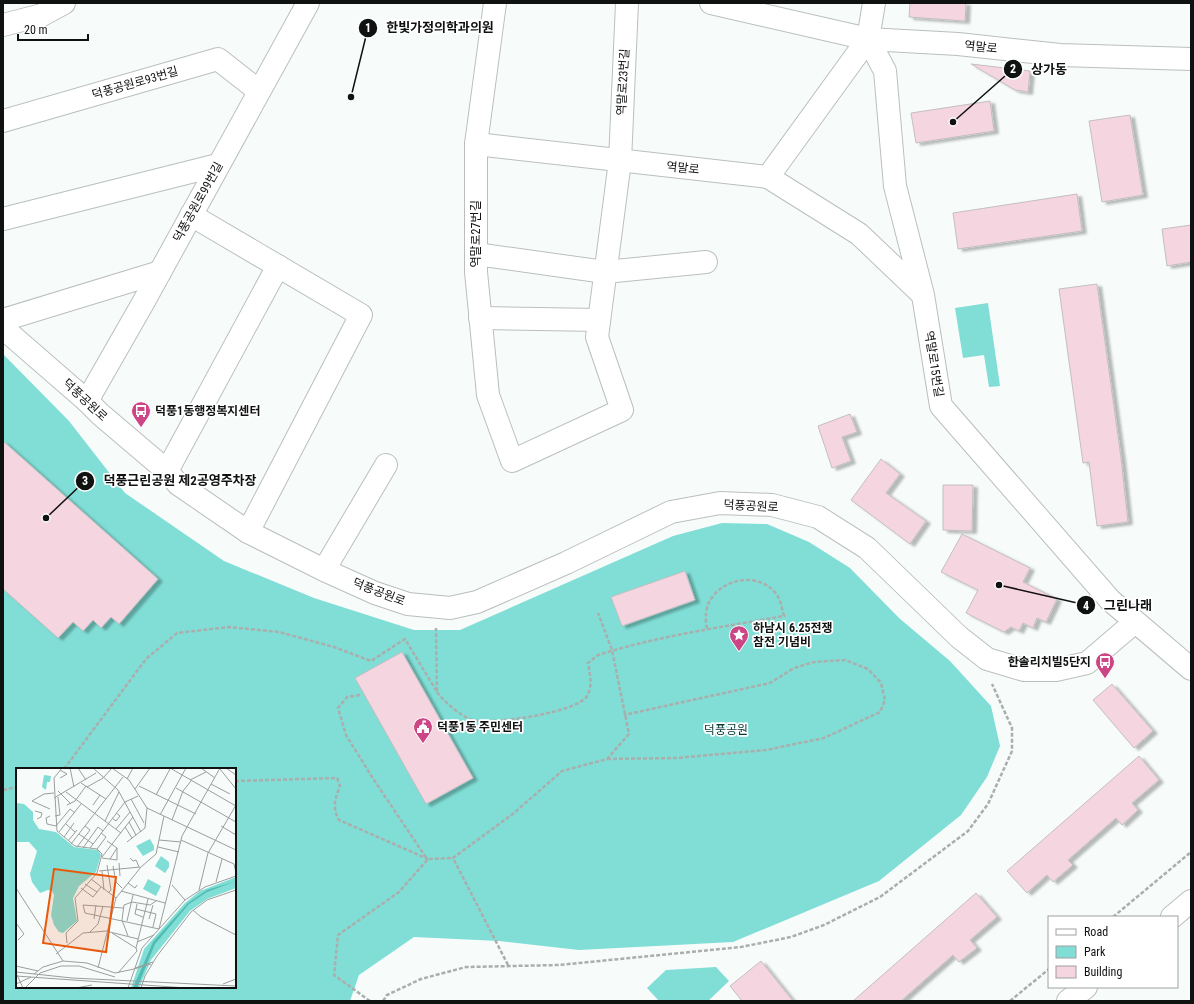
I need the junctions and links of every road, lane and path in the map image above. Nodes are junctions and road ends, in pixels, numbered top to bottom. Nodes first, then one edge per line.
1 (64, 3) edge
2 (308, 3) edge
3 (496, 3) edge
4 (627, 3) edge
5 (711, 3) edge
6 (874, 3) edge
7 (3, 25) edge
8 (868, 39) junction
9 (1191, 59) edge
10 (259, 91) junction
11 (3, 121) edge
12 (476, 144) junction
13 (620, 161) junction
14 (218, 165) junction
15 (768, 177) junction
16 (191, 215) junction
17 (3, 220) edge
18 (476, 254) junction
19 (706, 262) dead end
20 (278, 266) junction
21 (160, 272) junction
22 (605, 272) junction
23 (923, 295) junction
24 (480, 318) junction
25 (3, 320) edge
26 (599, 320) junction
27 (3, 328) edge
28 (87, 401) junction
29 (622, 410) joint
30 (386, 465) dead end
31 (167, 471) junction
32 (248, 532) junction
33 (324, 570) junction
34 (435, 608) junction
35 (598, 613) dead end
36 (1135, 622) junction
37 (707, 630) junction
38 (612, 650) junction
39 (1002, 664) junction
40 (1191, 670) edge
41 (437, 692) junction
42 (360, 695) dead end
43 (624, 715) junction
44 (607, 759) junction
45 (65, 768) edge
46 (236, 781) edge
47 (16, 787) edge
48 (3, 790) edge
49 (1191, 852) edge
50 (453, 858) junction
51 (428, 859) junction
52 (1191, 901) edge
53 (1114, 916) edge
54 (1173, 916) edge
55 (508, 965) junction
56 (1048, 970) edge
57 (1085, 988) edge
58 (370, 1001) edge
59 (383, 1001) edge
60 (1010, 1001) edge
61 (1068, 1001) edge

1 - 7 street
2 - 10 street, 덕풍공원로99번길
3 - 12 street, 역말로27번길
4 - 13 street, 역말로23번길
5 - 8 street, 역말로
6 - 8 street
8 - 9 street, 역말로
8 - 15 street
8 - 23 street, 역말로15번길
10 - 11 street, 덕풍공원로93번길
10 - 14 street, 덕풍공원로99번길
12 - 13 street
12 - 18 street, 역말로27번길
13 - 15 street, 역말로
13 - 22 street, 역말로23번길
14 - 16 street, 덕풍공원로99번길
14 - 17 street
15 - 23 street
16 - 20 street
16 - 21 street, 덕풍공원로99번길
18 - 22 street
18 - 24 street, 역말로27번길
19 - 22 street
20 - 31 street
20 - 32 street
21 - 25 street
21 - 28 street, 덕풍공원로99번길
22 - 26 street, 역말로23번길
23 - 36 street, 역말로15번길
24 - 26 street
24 - 29 street, 역말로27번길
26 - 29 street, 역말로23번길
27 - 28 street, 덕풍공원로
28 - 31 street, 덕풍공원로
30 - 33 street
31 - 32 street, 덕풍공원로
32 - 33 street, 덕풍공원로
33 - 34 street, 덕풍공원로
34 - 39 street, 덕풍공원로
34 - 41 path
35 - 38 path
36 - 39 street, 덕풍공원로
36 - 40 street, 역말로15번길
37 - 37 path
37 - 38 path
38 - 41 path
38 - 43 path
39 - 55 path
41 - 45 path
42 - 51 path
43 - 44 path
43 - 44 path
44 - 50 path
46 - 51 path
47 - 48 path
49 - 53 path
50 - 51 path
50 - 55 path
51 - 58 path
52 - 54 street
55 - 59 path
56 - 60 path
57 - 61 street

